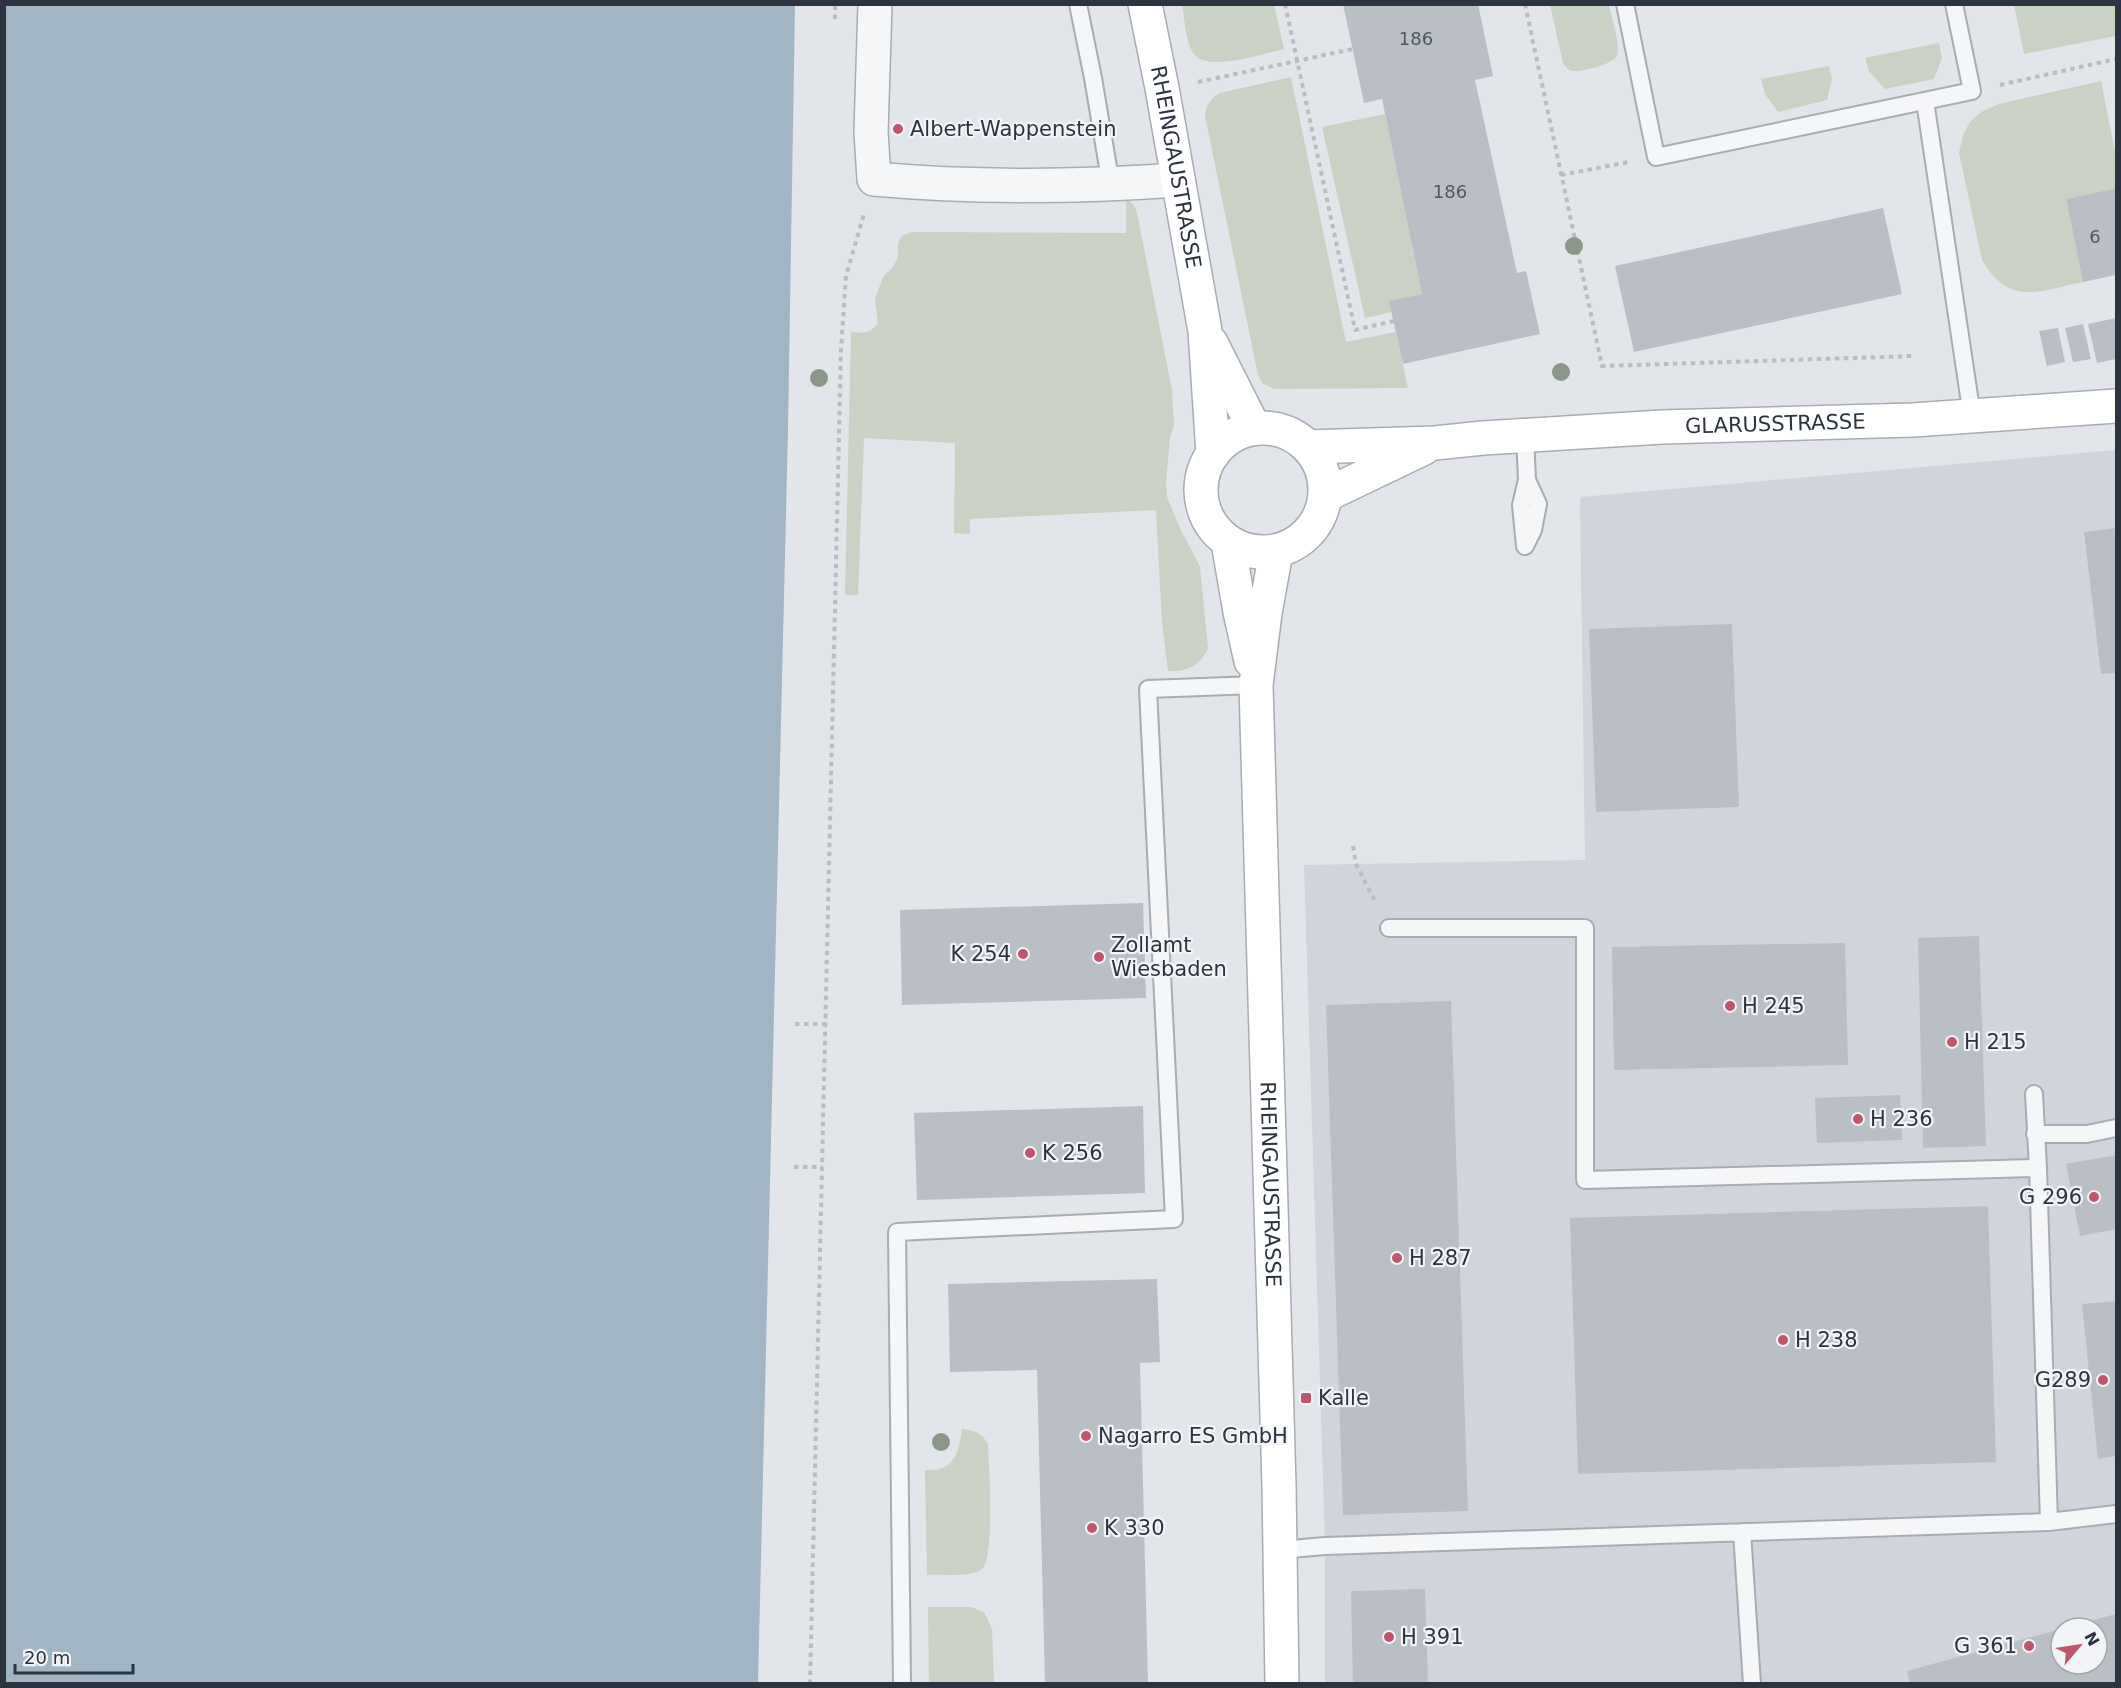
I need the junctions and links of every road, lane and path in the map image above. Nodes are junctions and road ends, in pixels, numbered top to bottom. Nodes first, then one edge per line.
1 (875, 4) edge
2 (1078, 4) edge
3 (1145, 4) edge
4 (1285, 4) edge
5 (1525, 4) edge
6 (1625, 4) edge
7 (1954, 4) edge
8 (1353, 49) dead end
9 (2116, 59) edge
10 (1297, 61) junction
11 (1217, 79) dead end
12 (1972, 91) junction
13 (1925, 101) junction
14 (1656, 157) junction
15 (1562, 175) junction
16 (874, 178) junction
17 (1178, 180) junction
18 (1111, 185) junction
19 (1394, 321) dead end
20 (1205, 331) junction
21 (1915, 356) dead end
22 (2116, 406) edge
23 (1972, 416) junction
24 (1254, 428) junction
25 (1525, 435) junction
26 (1435, 443) junction
27 (1308, 447) junction
28 (1213, 454) junction
29 (1527, 480) dead end
30 (1326, 495) junction
31 (1228, 542) junction
32 (1276, 552) junction
33 (1256, 685) junction
34 (1353, 846) dead end
35 (1389, 928) joint
36 (795, 1024) dead end
37 (826, 1024) junction
38 (2034, 1094) dead end
39 (2116, 1128) edge
40 (2035, 1134) junction
41 (794, 1167) dead end
42 (822, 1167) junction
43 (2038, 1168) junction
44 (2116, 1514) edge
45 (2049, 1522) junction
46 (1742, 1532) junction
47 (1280, 1550) junction
48 (810, 1683) edge
49 (902, 1683) edge
50 (1282, 1683) edge
51 (1752, 1683) edge

1 - 16 street
2 - 18 lane
3 - 17 street, RHEINGAUSTRASSE
4 - 10 path
5 - 15 path
6 - 14 lane
7 - 12 lane
8 - 10 path
9 - 12 path
10 - 11 path
10 - 19 path
12 - 13 lane
13 - 14 lane
13 - 23 lane
14 - 15 path
15 - 21 path
16 - 18 street
16 - 37 path
17 - 18 street
17 - 20 street, RHEINGAUSTRASSE
20 - 24 street, RHEINGAUSTRASSE
20 - 28 street, RHEINGAUSTRASSE
22 - 23 street, GLARUSSTRASSE
23 - 25 street, GLARUSSTRASSE
24 - 27 street
24 - 28 street, RHEINGAUSTRASSE
25 - 26 street, GLARUSSTRASSE
25 - 29 lane
26 - 27 street, GLARUSSTRASSE
26 - 30 street, GLARUSSTRASSE
27 - 30 street
28 - 31 street, RHEINGAUSTRASSE
30 - 32 street
31 - 32 street, RHEINGAUSTRASSE
31 - 33 street, RHEINGAUSTRASSE
32 - 33 street, RHEINGAUSTRASSE
33 - 47 street, RHEINGAUSTRASSE
33 - 49 lane
34 - 35 path
35 - 43 lane
36 - 37 path
37 - 42 path
38 - 40 lane
39 - 40 lane
40 - 43 lane
41 - 42 path
42 - 48 path
43 - 45 lane
44 - 45 lane
45 - 46 lane
46 - 47 lane
46 - 51 lane
47 - 50 street, RHEINGAUSTRASSE

